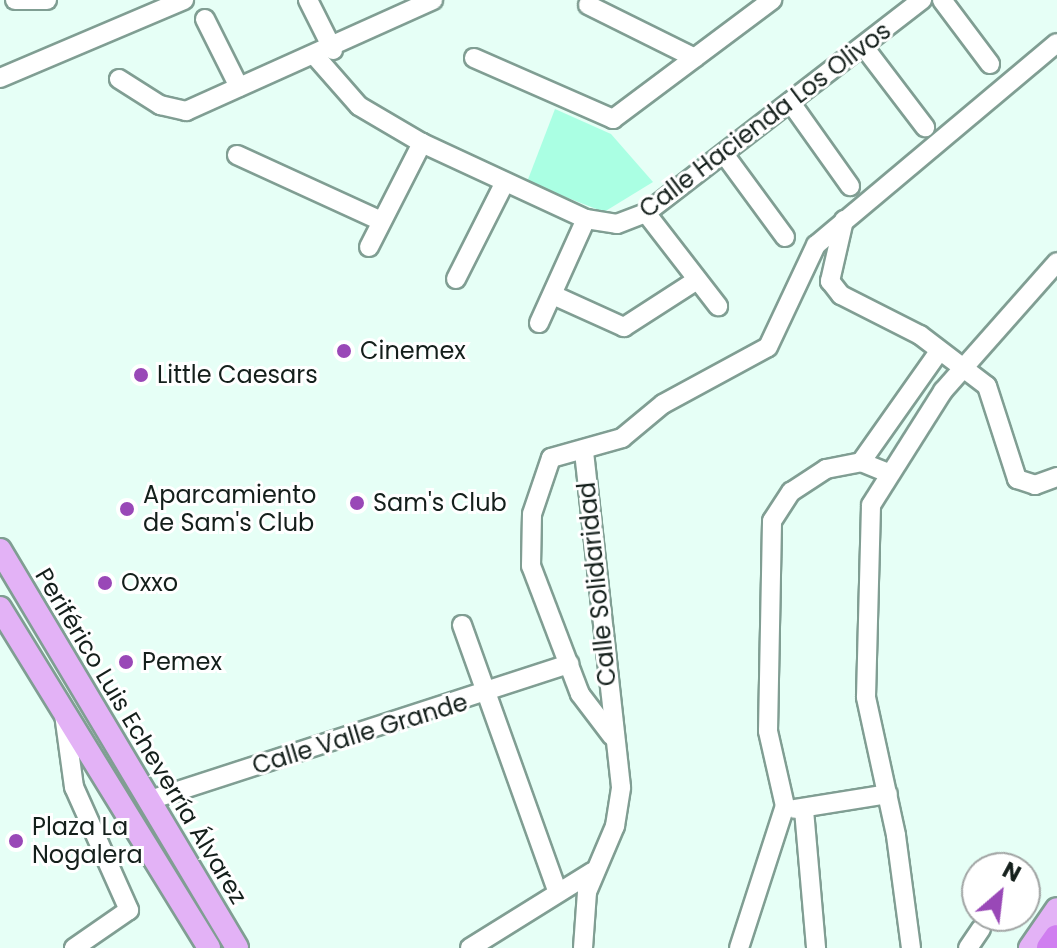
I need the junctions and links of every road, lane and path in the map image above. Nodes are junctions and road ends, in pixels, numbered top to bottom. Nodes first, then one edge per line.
1 (15, 0) edge
2 (47, 0) edge
3 (184, 0) edge
4 (308, 0) edge
5 (772, 0) edge
6 (922, 0) edge
7 (942, 0) edge
8 (426, 1) edge
9 (588, 5) dead end
10 (205, 19) dead end
11 (1057, 43) edge
12 (864, 47) junction
13 (324, 53) junction
14 (474, 58) dead end
15 (695, 58) junction
16 (990, 64) dead end
17 (0, 78) edge
18 (119, 79) dead end
19 (239, 87) junction
20 (791, 103) junction
21 (925, 127) dead end
22 (422, 143) junction
23 (724, 154) junction
24 (237, 155) dead end
25 (504, 184) junction
26 (850, 186) dead end
27 (646, 213) junction
28 (586, 219) junction
29 (844, 220) junction
30 (381, 221) junction
31 (785, 237) dead end
32 (369, 247) dead end
33 (1057, 262) edge
34 (456, 279) dead end
35 (697, 280) junction
36 (553, 295) junction
37 (718, 306) dead end
38 (539, 323) dead end
39 (938, 353) junction
40 (963, 365) junction
41 (584, 452) junction
42 (861, 462) junction
43 (888, 473) junction
44 (1057, 477) edge
45 (0, 550) edge
46 (0, 608) edge
47 (462, 625) dead end
48 (569, 664) junction
49 (486, 695) junction
50 (63, 711) junction
51 (612, 736) junction
52 (888, 794) junction
53 (150, 800) junction
54 (785, 806) junction
55 (804, 810) junction
56 (592, 872) junction
57 (557, 891) junction
58 (1057, 909) edge
59 (1057, 938) edge
60 (74, 948) edge
61 (209, 948) edge
62 (237, 948) edge
63 (470, 948) edge
64 (583, 948) edge
65 (739, 948) edge
66 (816, 948) edge
67 (911, 948) edge
68 (1030, 948) edge
69 (1050, 948) edge

1 - 2 street
3 - 17 street
4 - 13 street, Calle Hacienda Los Olivos
5 - 15 street
6 - 12 street, Calle Hacienda Los Olivos
7 - 16 street
8 - 13 street
9 - 15 street
10 - 19 street
11 - 29 street, Calle Solidaridad
12 - 20 street, Calle Hacienda Los Olivos
12 - 21 street
13 - 19 street
13 - 22 street, Calle Hacienda Los Olivos
14 - 15 street
18 - 19 street
20 - 23 street, Calle Hacienda Los Olivos
20 - 26 street
22 - 25 street, Calle Hacienda Los Olivos
22 - 30 street
23 - 27 street, Calle Hacienda Los Olivos
23 - 31 street
24 - 30 street
25 - 28 street, Calle Hacienda Los Olivos
25 - 34 street
27 - 28 street, Calle Hacienda Los Olivos
27 - 35 street
28 - 36 street
29 - 39 street
29 - 41 street, Calle Solidaridad
30 - 32 street
33 - 40 street
35 - 36 street
35 - 37 street
36 - 38 street
39 - 40 street
39 - 42 street
40 - 43 street
40 - 44 street
41 - 48 street
41 - 51 street, Calle Solidaridad
42 - 43 street
42 - 54 street
43 - 52 street
45 - 53 main road, Periférico Luis Echeverría Álvarez
46 - 50 main road
47 - 49 street
48 - 49 street, Calle Valle Grande
48 - 51 street
49 - 53 street, Calle Valle Grande
49 - 57 street
50 - 60 street
50 - 61 main road
51 - 56 street, Calle Solidaridad
52 - 55 street
52 - 67 street
53 - 62 main road, Periférico Luis Echeverría Álvarez
54 - 55 street
54 - 65 street
55 - 66 street
56 - 57 street
56 - 64 street
57 - 63 street
58 - 68 main road
59 - 69 highway

